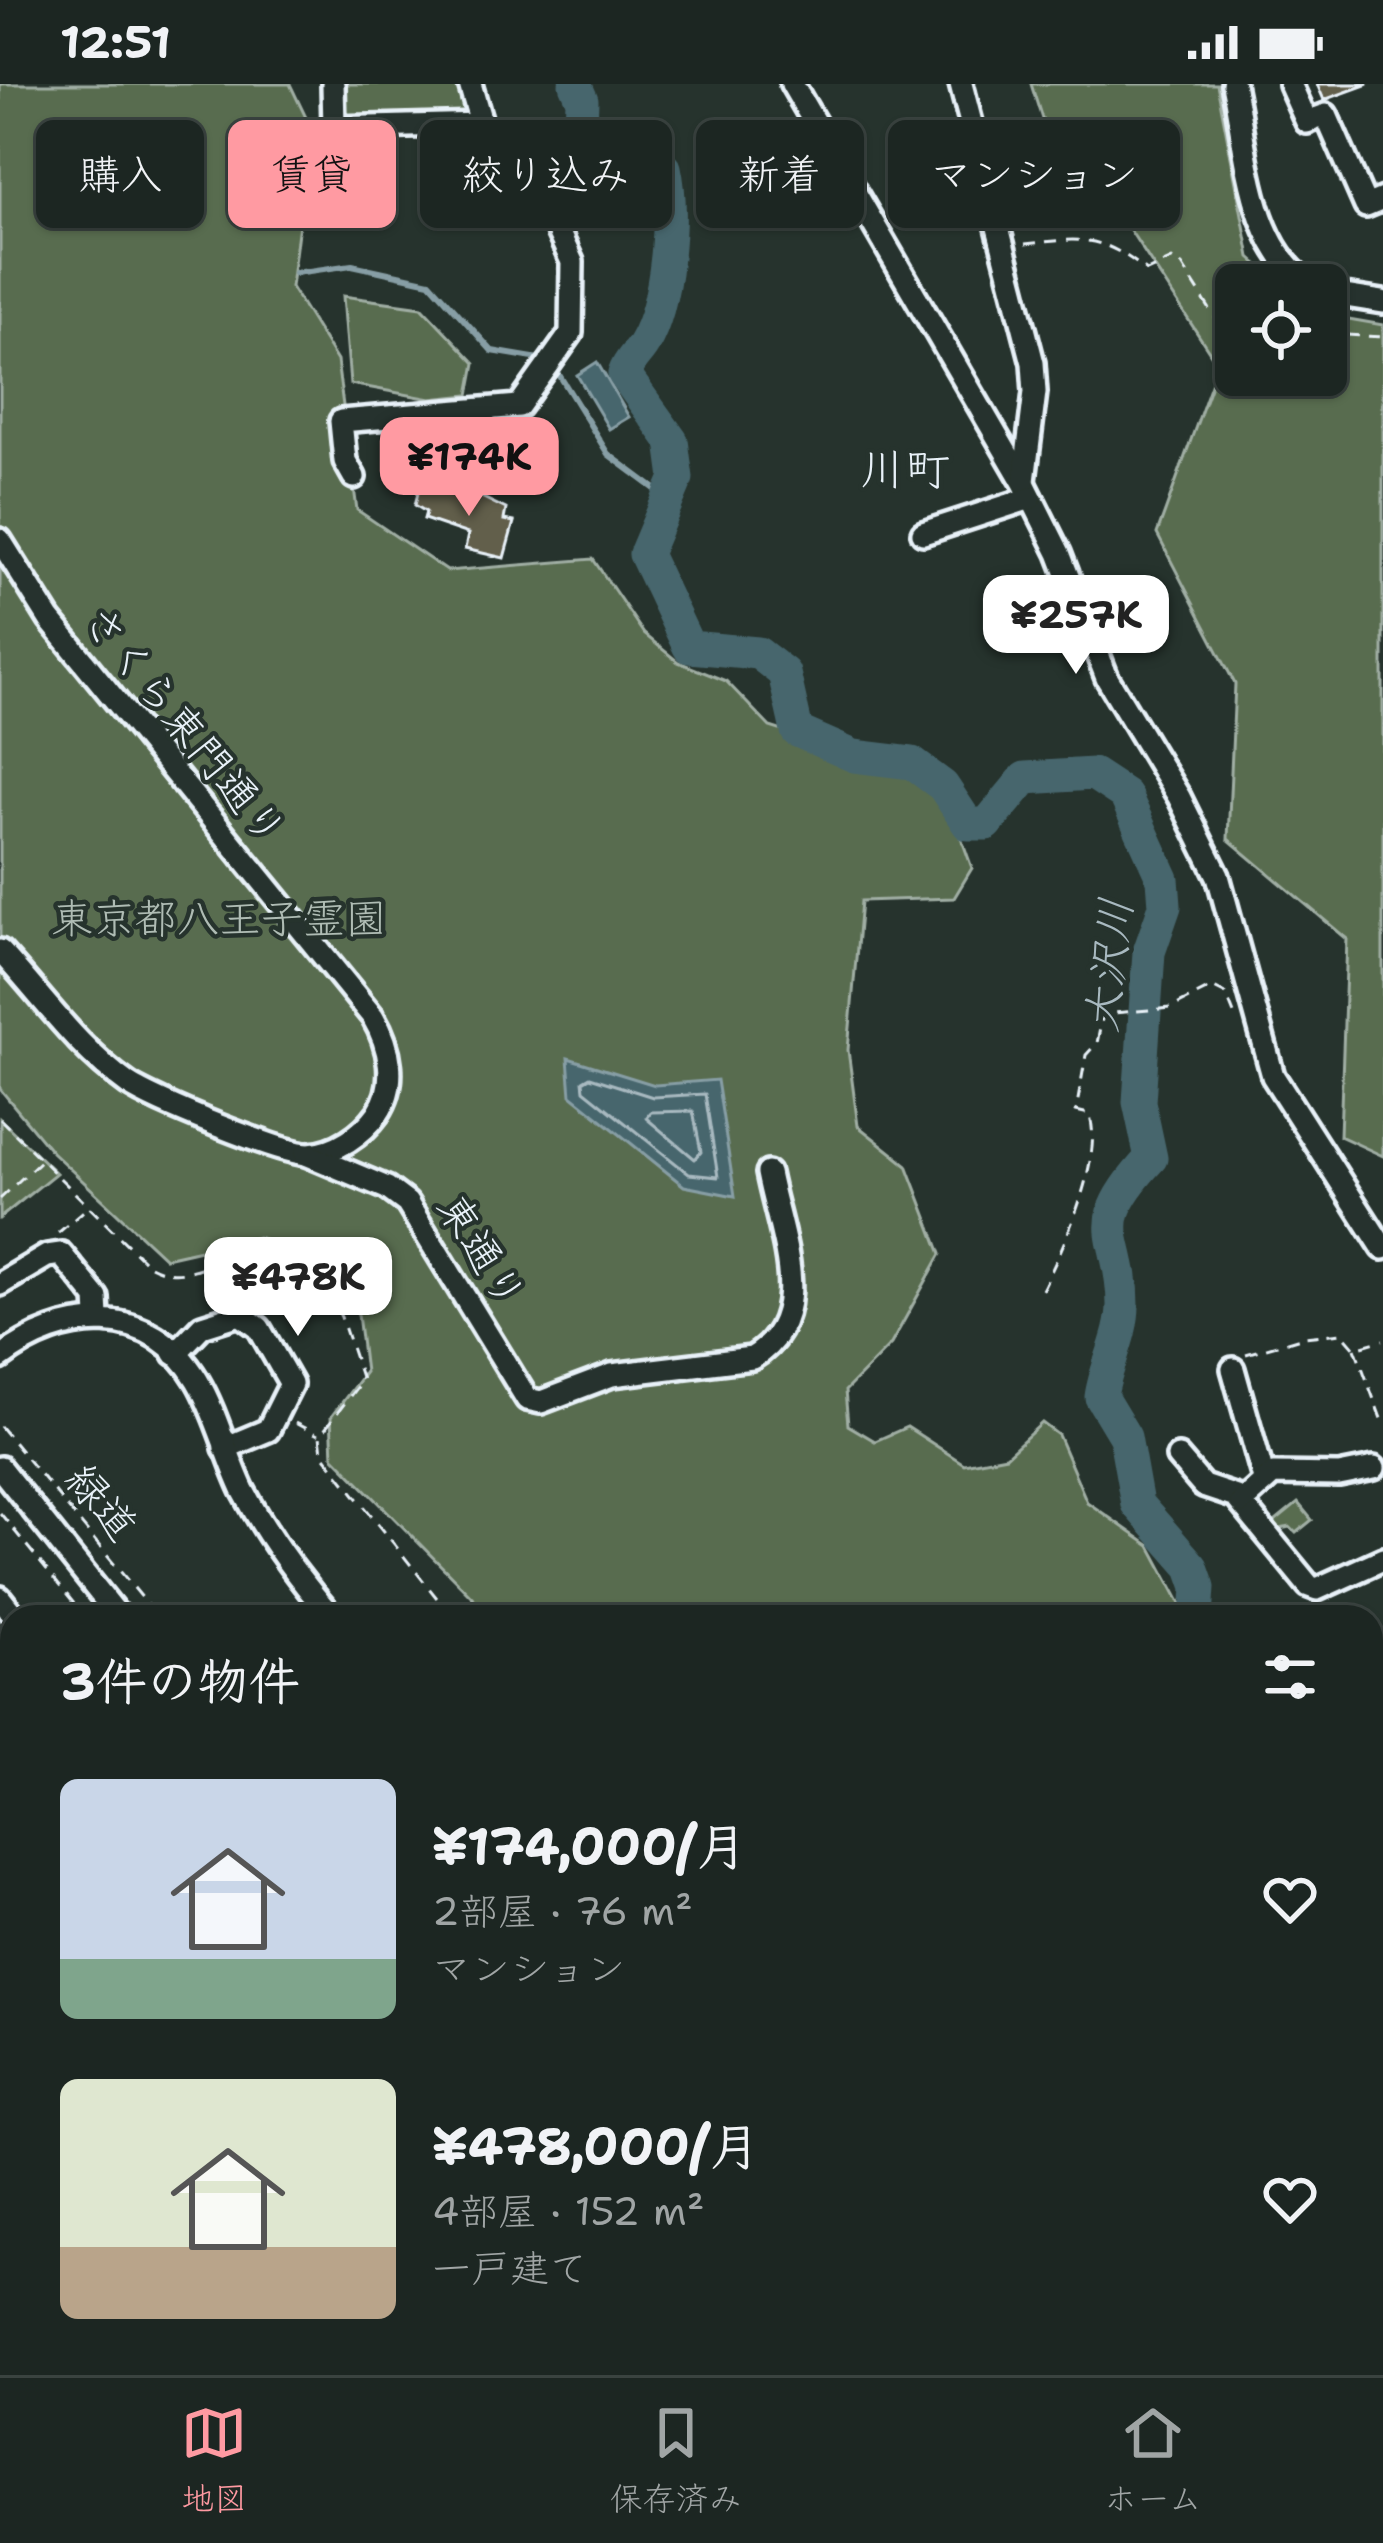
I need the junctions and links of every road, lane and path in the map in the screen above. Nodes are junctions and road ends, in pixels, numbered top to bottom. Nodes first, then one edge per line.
1 (333, 84) edge
2 (470, 84) edge
3 (792, 84) edge
4 (961, 84) edge
5 (1233, 84) edge
6 (1290, 84) edge
7 (481, 120) edge
8 (420, 126) edge
9 (1383, 199) edge
10 (560, 228) edge
11 (1005, 247) junction
12 (1289, 264) edge
13 (1347, 296) edge
14 (1383, 302) edge
15 (1215, 318) edge
16 (1347, 335) edge
17 (1383, 337) edge
18 (354, 477) dead end
19 (1028, 491) junction
20 (923, 533) dead end
21 (0, 540) edge
22 (0, 951) edge
23 (1257, 1032) junction
24 (7, 1124) dead end
25 (0, 1132) edge
26 (306, 1154) junction
27 (42, 1159) dead end
28 (768, 1173) dead end
29 (0, 1199) edge
30 (88, 1207) dead end
31 (1383, 1248) edge
32 (47, 1256) junction
33 (0, 1284) edge
34 (1042, 1290) dead end
35 (98, 1317) junction
36 (1383, 1340) edge
37 (1355, 1348) junction
38 (3, 1349) edge
39 (175, 1354) junction
40 (1233, 1364) joint
41 (280, 1415) junction
42 (1383, 1424) edge
43 (0, 1426) edge
44 (320, 1436) dead end
45 (225, 1448) junction
46 (1178, 1457) dead end
47 (0, 1468) edge
48 (1374, 1468) dead end
49 (1264, 1479) junction
50 (1240, 1503) junction
51 (0, 1513) edge
52 (1383, 1558) edge
53 (75, 1605) edge
54 (109, 1605) edge
55 (148, 1605) edge
56 (323, 1605) edge

1 - 8 street
2 - 7 street
3 - 19 street
4 - 11 street
5 - 12 street
6 - 9 street
10 - 18 street
11 - 15 path
11 - 19 street
13 - 14 street
16 - 17 path
19 - 20 street
19 - 23 street
21 - 26 street, さくら東門通り
22 - 26 street
23 - 31 street
23 - 34 path
24 - 25 path
26 - 28 street, 東通り
27 - 29 path
30 - 32 path
32 - 33 street
32 - 35 street
35 - 38 street
35 - 39 street
36 - 37 path
37 - 40 path
37 - 42 path
39 - 41 street
39 - 45 street
40 - 49 street
41 - 44 path
41 - 45 street
43 - 55 path, 緑道
45 - 56 street
46 - 50 street
47 - 54 street
48 - 49 street
49 - 50 street
50 - 52 street
51 - 53 path, 緑道

